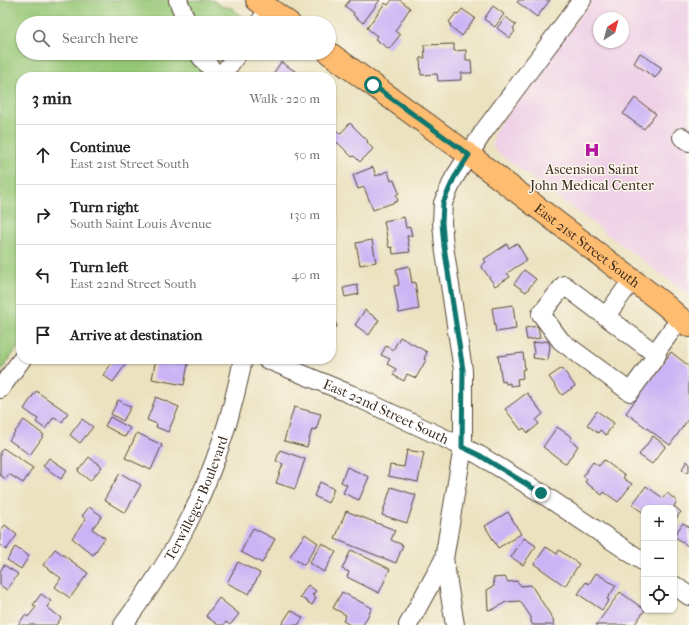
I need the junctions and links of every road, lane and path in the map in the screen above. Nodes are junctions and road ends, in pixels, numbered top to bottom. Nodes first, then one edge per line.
1 (178, 0) edge
2 (582, 0) edge
3 (262, 11) edge
4 (184, 16) edge
5 (273, 16) edge
6 (336, 58) edge
7 (204, 60) edge
8 (233, 60) edge
9 (215, 72) edge
10 (224, 72) edge
11 (469, 155) junction
12 (632, 280) junction
13 (606, 316) junction
14 (684, 322) edge
15 (655, 353) junction
16 (18, 364) edge
17 (242, 364) edge
18 (278, 364) edge
19 (0, 389) edge
20 (462, 447) junction
21 (444, 559) junction
22 (641, 560) edge
23 (677, 586) edge
24 (689, 596) edge
25 (123, 625) edge
26 (408, 625) edge
27 (455, 625) edge

1 - 4 street
2 - 11 street
3 - 5 main road
6 - 11 main road, East 21st Street South
7 - 9 street
8 - 10 street
11 - 12 main road, East 21st Street South
11 - 20 street
12 - 13 street
12 - 14 main road, East 21st Street South
13 - 15 street
13 - 15 street
14 - 15 street
16 - 19 street
17 - 25 street, Terwilleger Boulevard
18 - 20 street, East 22nd Street South
20 - 21 street
20 - 22 street, East 22nd Street South
21 - 26 street
21 - 27 street
23 - 24 street

